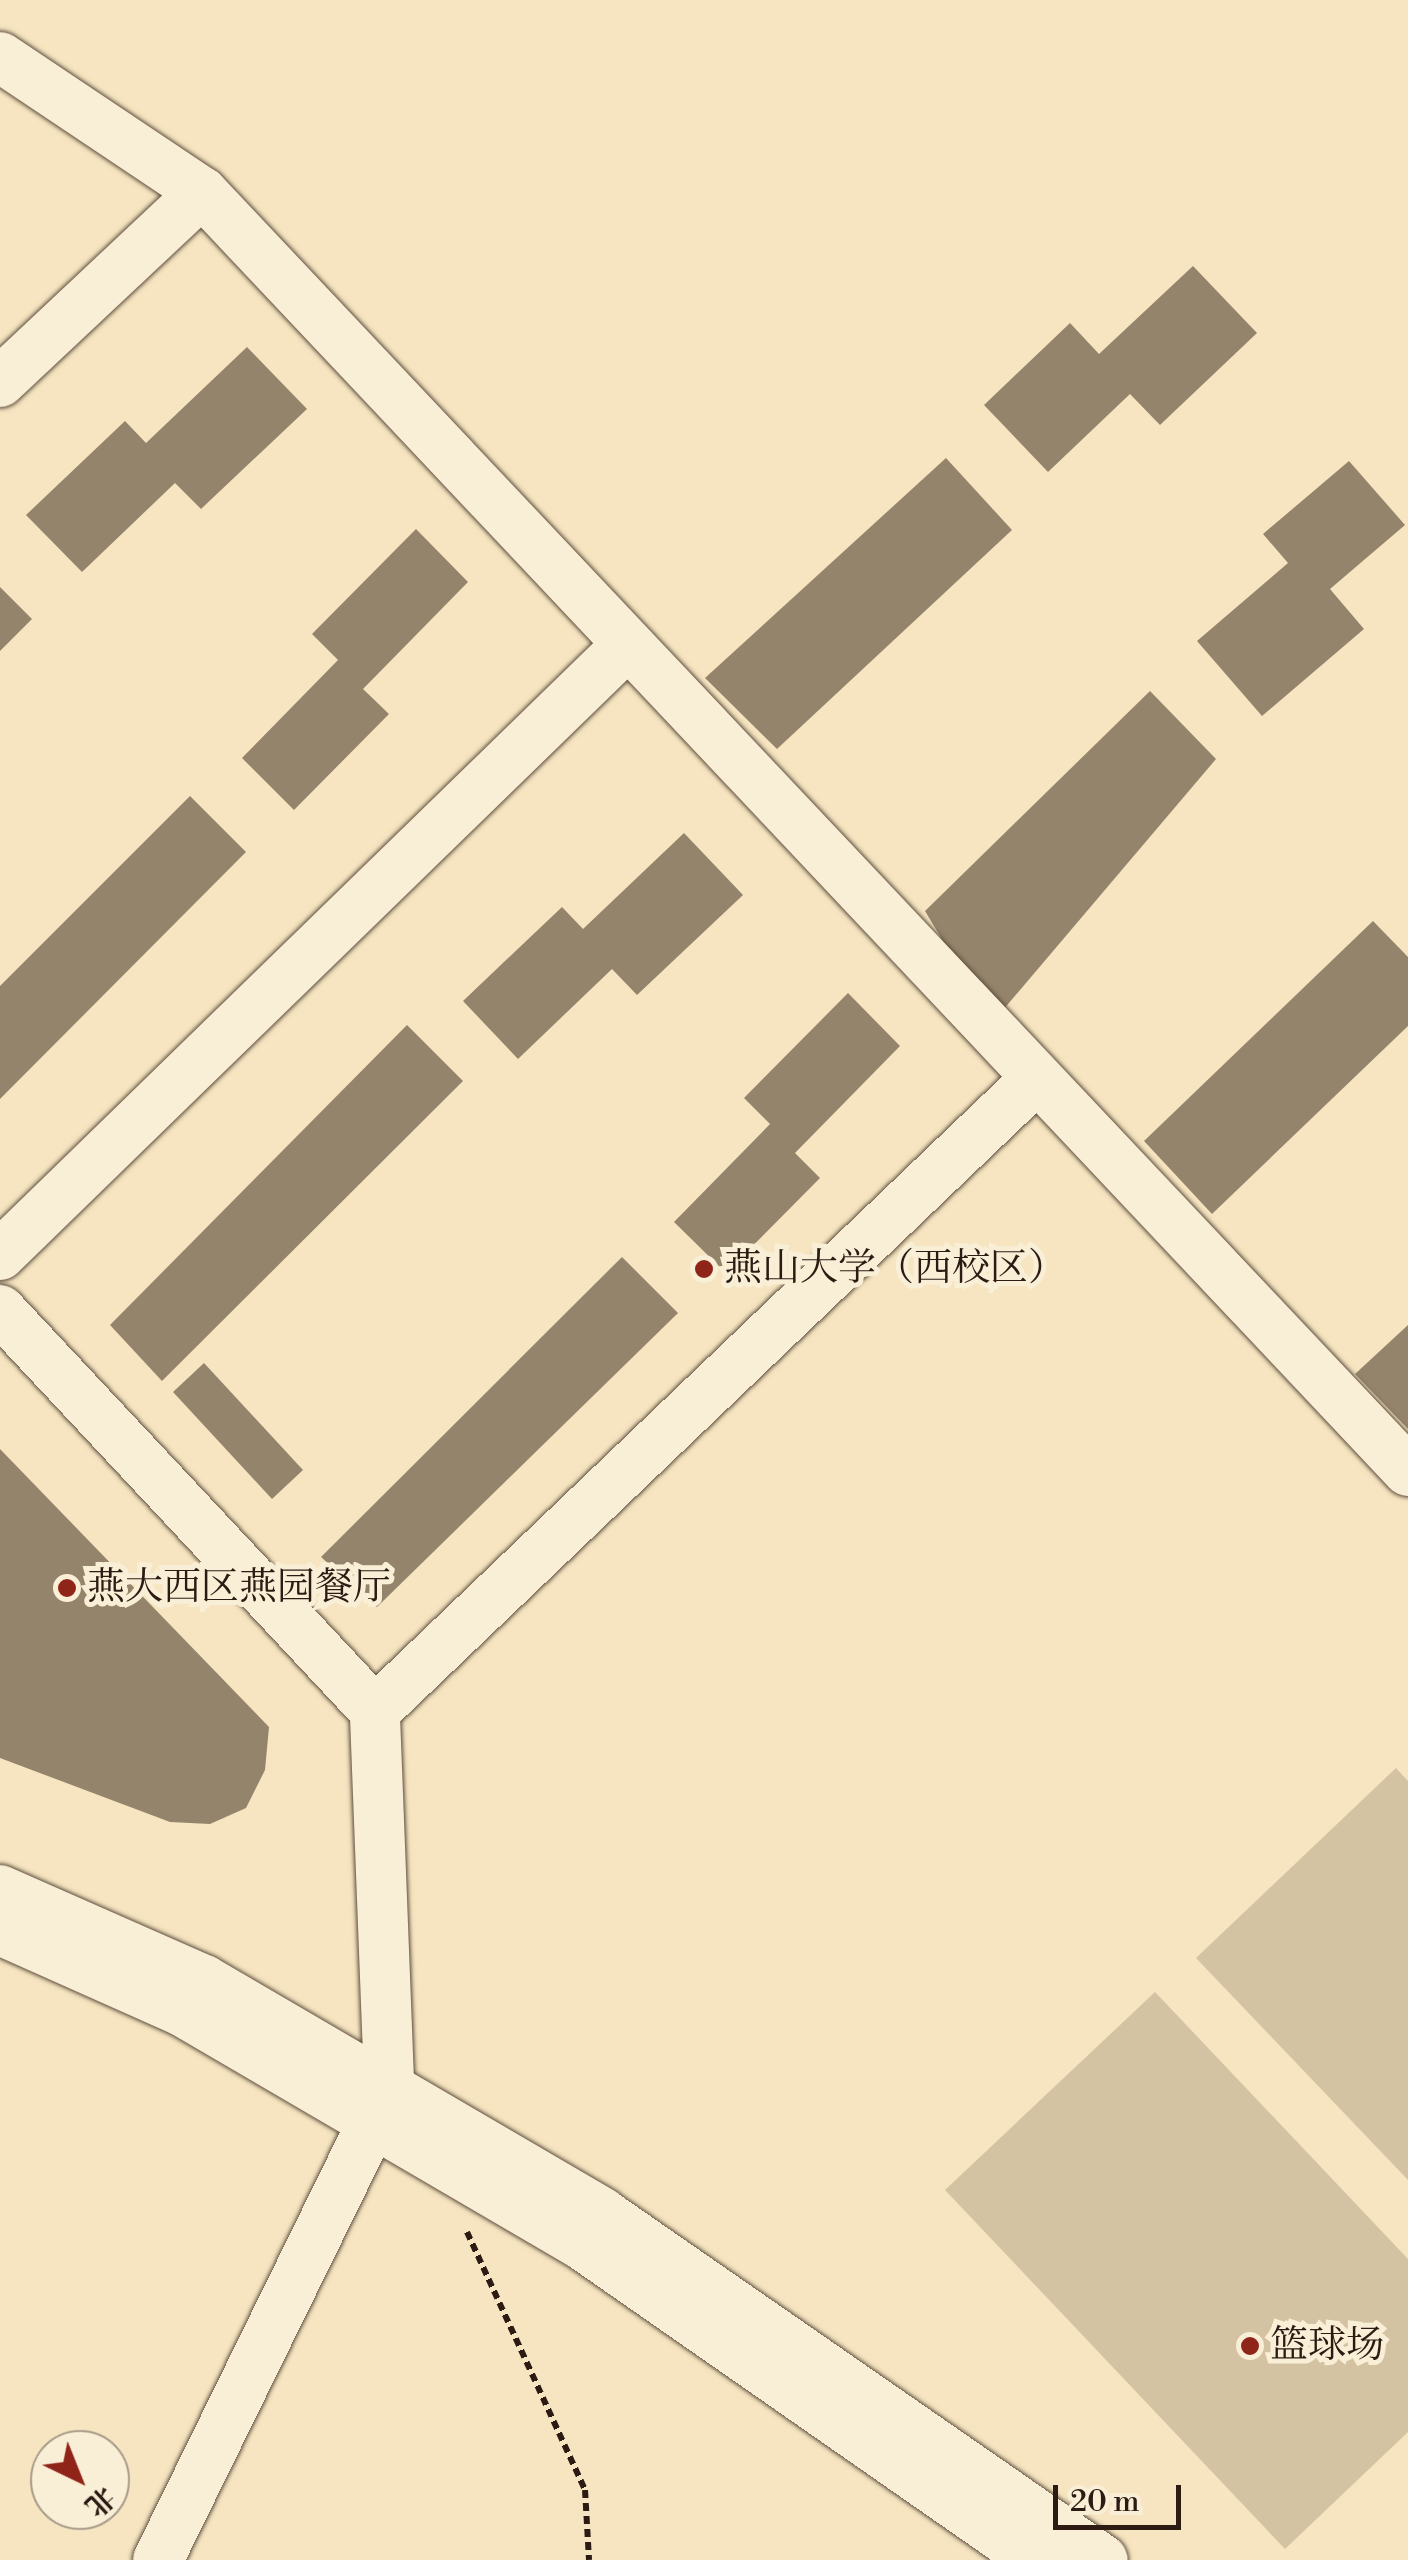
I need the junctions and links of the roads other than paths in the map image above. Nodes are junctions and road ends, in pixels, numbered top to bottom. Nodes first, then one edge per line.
1 (0, 57) edge
2 (202, 192) junction
3 (0, 382) edge
4 (628, 644) junction
5 (1038, 1078) junction
6 (0, 1255) edge
7 (0, 1310) edge
8 (1408, 1471) edge
9 (375, 1711) junction
10 (0, 1890) edge
11 (0, 1930) edge
12 (384, 2114) junction
13 (158, 2560) edge
14 (1035, 2560) edge
15 (1102, 2560) edge

1 - 2 street
2 - 3 street
2 - 4 street
4 - 5 street
4 - 6 street
5 - 8 street
5 - 9 street
7 - 9 street
9 - 12 street
10 - 12 street
11 - 12 street
12 - 13 street
12 - 14 street
12 - 15 street

